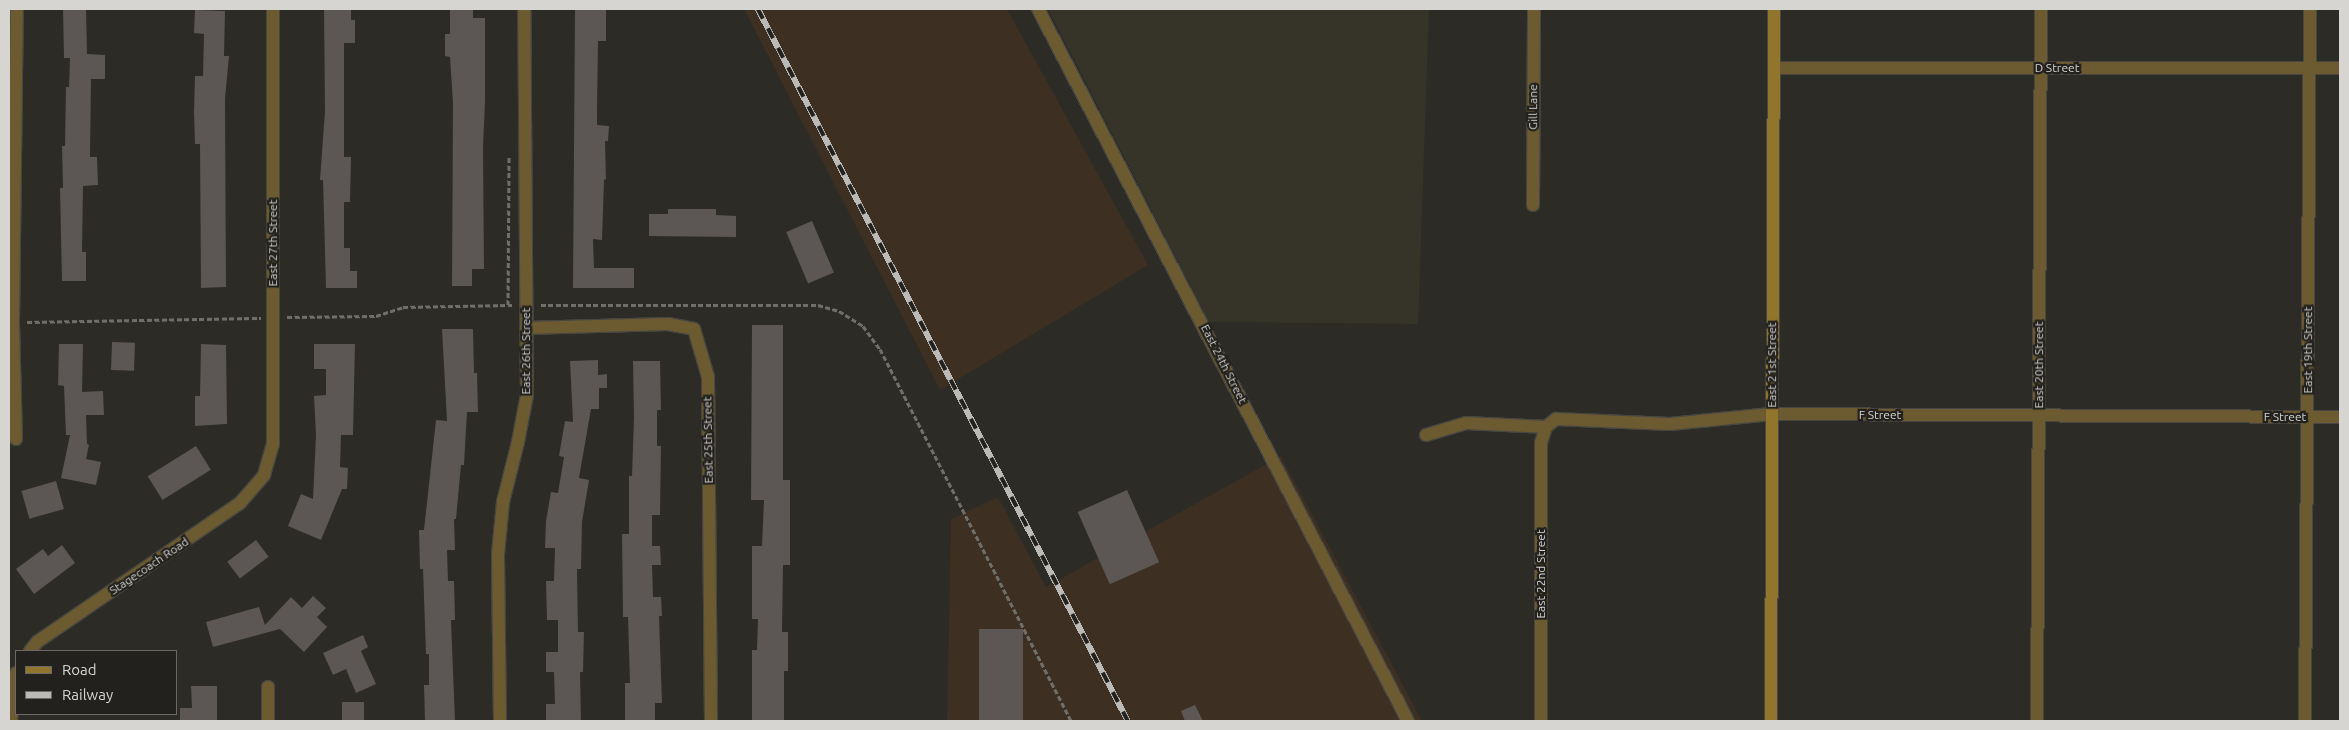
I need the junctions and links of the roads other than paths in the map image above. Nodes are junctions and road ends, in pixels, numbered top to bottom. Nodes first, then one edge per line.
1 (17, 9) edge
2 (273, 9) edge
3 (524, 9) edge
4 (1038, 9) edge
5 (1534, 9) edge
6 (1774, 9) edge
7 (2041, 9) edge
8 (2310, 9) edge
9 (1774, 68) junction
10 (2041, 68) junction
11 (2310, 68) junction
12 (2340, 68) edge
13 (1533, 205) dead end
14 (526, 328) junction
15 (1772, 414) junction
16 (2039, 417) junction
17 (2308, 417) junction
18 (2340, 417) edge
19 (1546, 427) junction
20 (1426, 435) dead end
21 (16, 439) dead end
22 (264, 475) joint
23 (31, 650) edge
24 (15, 683) edge
25 (268, 687) dead end
26 (11, 721) edge
27 (268, 721) edge
28 (500, 721) edge
29 (711, 721) edge
30 (1408, 721) edge
31 (1541, 721) edge
32 (1771, 721) edge
33 (2037, 721) edge
34 (2305, 721) edge

1 - 21 street
2 - 22 street, East 27th Street
3 - 14 street, East 26th Street
4 - 30 street, East 24th Street
5 - 13 street, Gill Lane
6 - 9 main road, East 21st Street
7 - 10 street, East 20th Street
8 - 11 street, East 19th Street
9 - 10 street, D Street
9 - 15 main road, East 21st Street
10 - 11 street, D Street
10 - 16 street, East 20th Street
11 - 12 street, D Street
11 - 17 street, East 19th Street
14 - 28 street, East 26th Street
14 - 29 street, East 25th Street
15 - 16 street, F Street
15 - 19 street, F Street
15 - 32 main road, East 21st Street
16 - 17 street, F Street
16 - 33 street, East 20th Street
17 - 18 street, F Street
17 - 34 street, East 19th Street
19 - 20 street, F Street
19 - 31 street, East 22nd Street
22 - 23 street, Stagecoach Road
24 - 26 street
25 - 27 street

